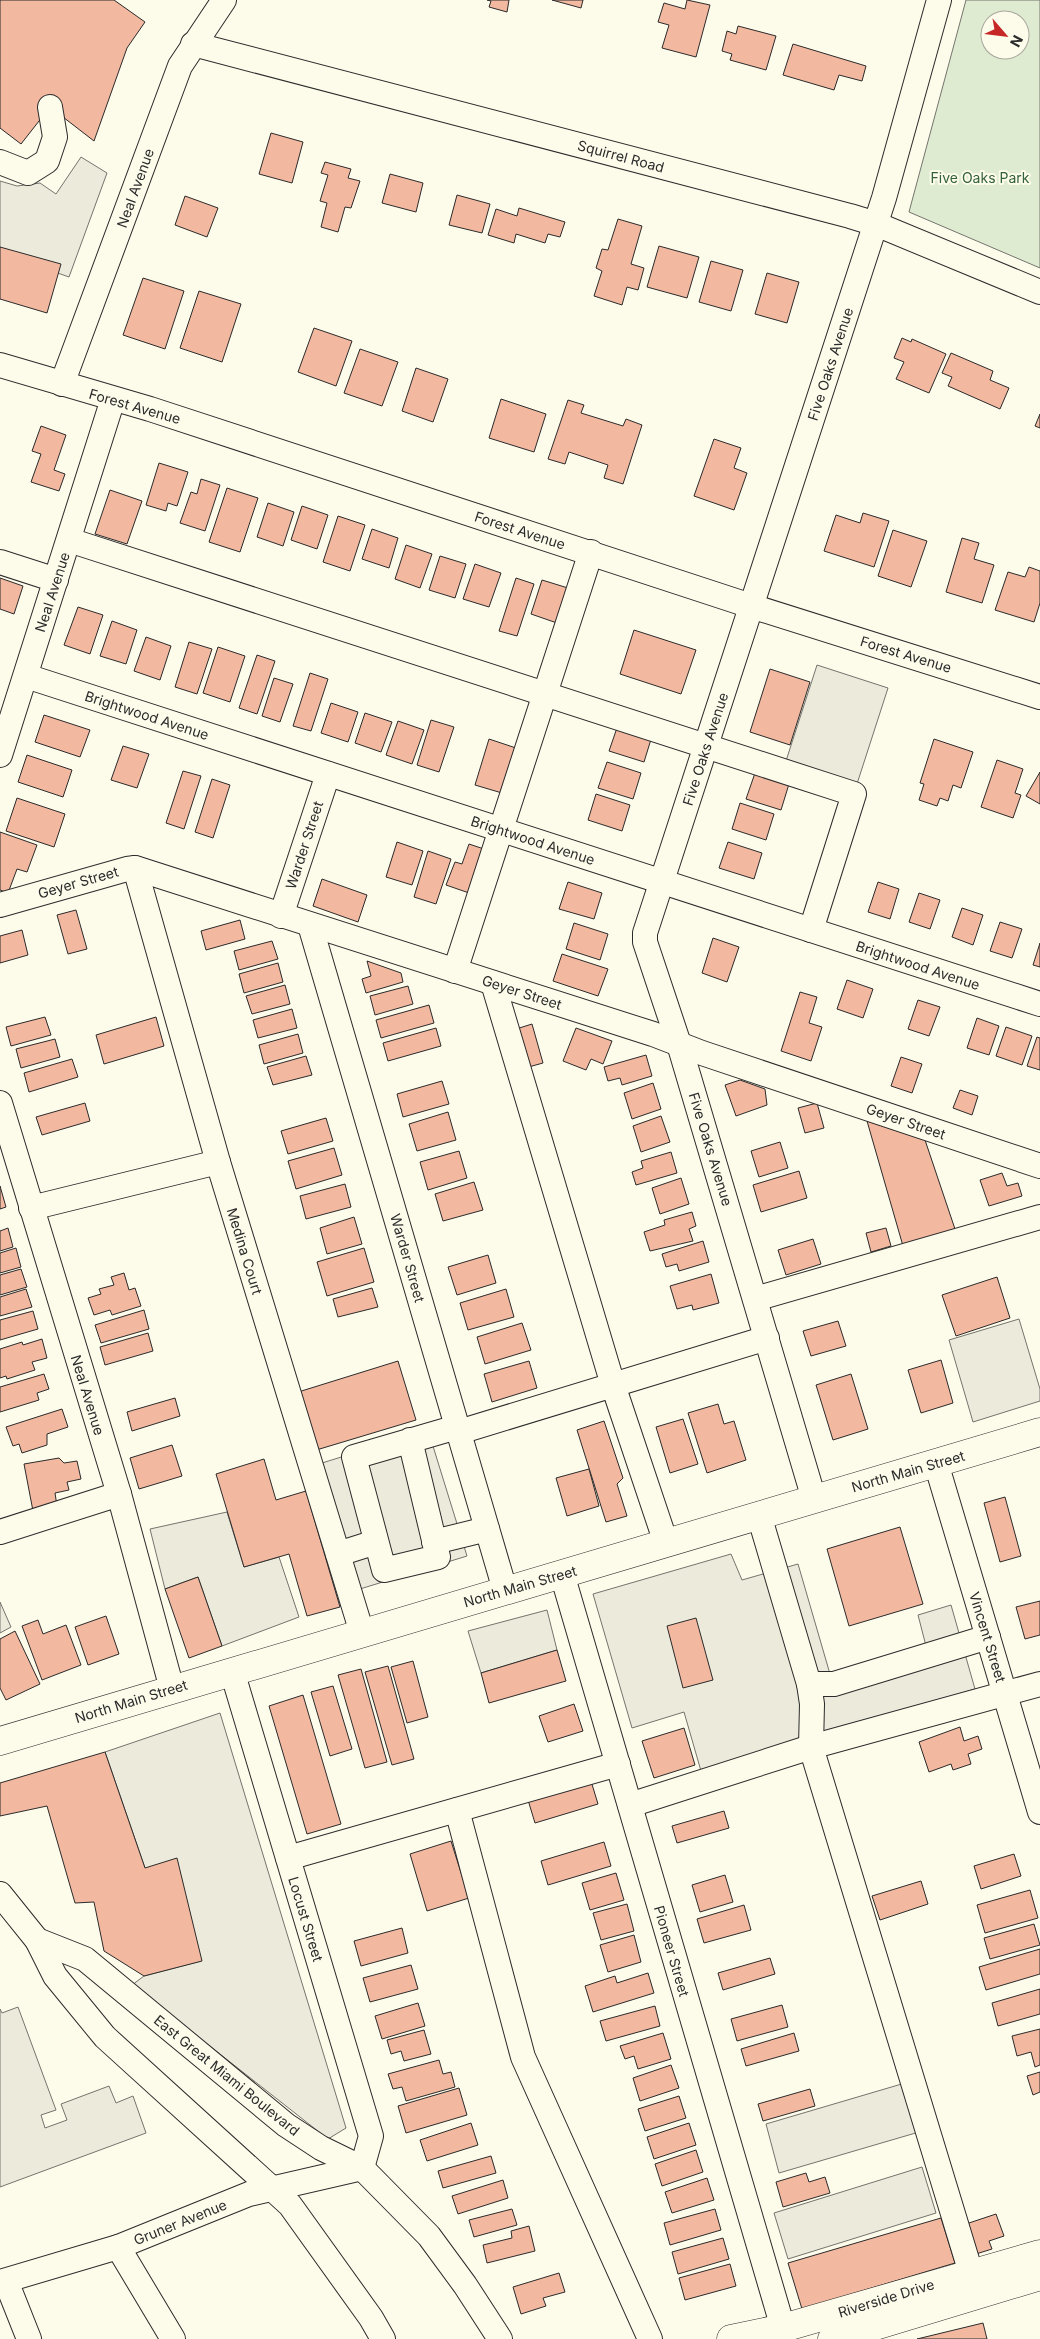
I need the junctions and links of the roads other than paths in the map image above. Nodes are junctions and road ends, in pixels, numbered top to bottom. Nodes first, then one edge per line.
1 (224, 0) edge
2 (939, 0) edge
3 (193, 44) junction
4 (50, 107) dead end
5 (0, 162) edge
6 (876, 224) junction
7 (1040, 292) edge
8 (0, 365) edge
9 (62, 384) junction
10 (113, 399) junction
11 (69, 540) junction
12 (590, 552) junction
13 (0, 562) edge
14 (56, 580) junction
15 (751, 606) junction
16 (26, 676) junction
17 (545, 693) junction
18 (1040, 697) edge
19 (706, 745) junction
20 (0, 755) edge
21 (328, 774) junction
22 (501, 830) junction
23 (135, 868) junction
24 (662, 882) junction
25 (0, 905) edge
26 (281, 916) junction
27 (310, 925) junction
28 (811, 930) junction
29 (455, 971) junction
30 (493, 983) junction
31 (1040, 1004) edge
32 (679, 1044) junction
33 (0, 1103) edge
34 (218, 1162) junction
35 (1040, 1166) edge
36 (31, 1208) junction
37 (1040, 1217) edge
38 (755, 1299) junction
39 (766, 1338) junction
40 (613, 1385) junction
41 (458, 1429) junction
42 (1040, 1432) edge
43 (410, 1440) junction
44 (936, 1463) junction
45 (119, 1494) junction
46 (814, 1499) junction
47 (759, 1515) junction
48 (487, 1529) junction
49 (0, 1532) edge
50 (376, 1542) junction
51 (434, 1542) junction
52 (666, 1543) junction
53 (338, 1554) junction
54 (562, 1574) junction
55 (505, 1590) junction
56 (362, 1632) junction
57 (988, 1637) junction
58 (232, 1671) junction
59 (809, 1684) junction
60 (1040, 1684) edge
61 (172, 1689) junction
62 (1005, 1694) junction
63 (0, 1741) edge
64 (811, 1747) junction
65 (618, 1764) junction
66 (630, 1805) junction
67 (457, 1810) junction
68 (1040, 1812) edge
69 (288, 1858) junction
70 (0, 1894) edge
71 (37, 1940) junction
72 (362, 2168) junction
73 (271, 2187) junction
74 (118, 2247) junction
75 (1040, 2254) edge
76 (971, 2273) junction
77 (1040, 2276) edge
78 (3, 2281) edge
79 (783, 2328) junction
80 (29, 2339) edge
81 (173, 2339) edge
82 (383, 2339) edge
83 (500, 2339) edge
84 (650, 2339) edge
85 (731, 2339) edge
86 (832, 2339) edge

1 - 3 street, Neal Avenue
2 - 6 street, Five Oaks Avenue
3 - 6 street, Squirrel Road
3 - 9 street, Neal Avenue
4 - 5 street
6 - 7 street, Squirrel Road
6 - 15 street, Five Oaks Avenue
8 - 9 street, Forest Avenue
9 - 10 street, Forest Avenue
10 - 11 street, Neal Avenue
10 - 12 street, Forest Avenue
11 - 14 street, Neal Avenue
11 - 17 street
12 - 15 street, Forest Avenue
12 - 17 street
13 - 14 street
14 - 16 street, Neal Avenue
15 - 18 street, Forest Avenue
15 - 19 street, Five Oaks Avenue
16 - 20 street, Neal Avenue
16 - 21 street, Brightwood Avenue
17 - 19 street
17 - 22 street
19 - 24 street, Five Oaks Avenue
19 - 28 street
21 - 22 street, Brightwood Avenue
21 - 26 street, Warder Street
22 - 24 street, Brightwood Avenue
22 - 29 street
23 - 25 street, Geyer Street
23 - 26 street, Geyer Street
23 - 34 street, Medina Court
24 - 28 street, Brightwood Avenue
24 - 32 street, Five Oaks Avenue
26 - 27 street, Geyer Street
27 - 29 street, Geyer Street
27 - 41 street, Warder Street
28 - 31 street, Brightwood Avenue
29 - 30 street, Geyer Street
30 - 32 street, Geyer Street
30 - 40 street
32 - 35 street, Geyer Street
32 - 38 street, Five Oaks Avenue
33 - 36 street, Neal Avenue
34 - 36 street
34 - 53 street, Medina Court
36 - 45 street, Neal Avenue
37 - 38 street
38 - 39 street, Five Oaks Avenue
39 - 40 street
39 - 46 street, Five Oaks Avenue
40 - 41 street
40 - 52 street
41 - 43 street
41 - 48 street, Warder Street
42 - 44 main road, North Main Street
43 - 50 street
43 - 51 street
44 - 46 main road, North Main Street
44 - 57 street, Vincent Street
45 - 49 street
45 - 61 street, Neal Avenue
46 - 47 main road, North Main Street
47 - 52 main road, North Main Street
47 - 59 street
48 - 51 street
48 - 55 street, Warder Street
50 - 51 street
50 - 53 street
52 - 54 main road, North Main Street
53 - 56 street, Medina Court
54 - 55 main road, North Main Street
54 - 65 street, Pioneer Street
55 - 56 main road, North Main Street
56 - 58 main road, North Main Street
57 - 59 street
57 - 62 street, Vincent Street
58 - 61 main road, North Main Street
58 - 69 street, Locust Street
59 - 64 street
60 - 62 street
61 - 63 main road, North Main Street
62 - 64 street
62 - 68 street, Vincent Street
64 - 66 street
64 - 76 street
65 - 66 street, Pioneer Street
65 - 67 street
66 - 79 street, Pioneer Street
67 - 69 street
67 - 84 street
69 - 72 street, Locust Street
70 - 71 street, East Great Miami Boulevard
71 - 72 street, East Great Miami Boulevard
71 - 73 street, East Great Miami Boulevard
72 - 73 street, Gruner Avenue
72 - 83 street, East Great Miami Boulevard
73 - 74 street, Gruner Avenue
73 - 82 street, East Great Miami Boulevard
74 - 78 street, Gruner Avenue
74 - 81 street
75 - 76 main road, Riverside Drive
76 - 79 main road, Riverside Drive
77 - 86 main road, Riverside Drive
78 - 80 street
79 - 85 main road, Riverside Drive

